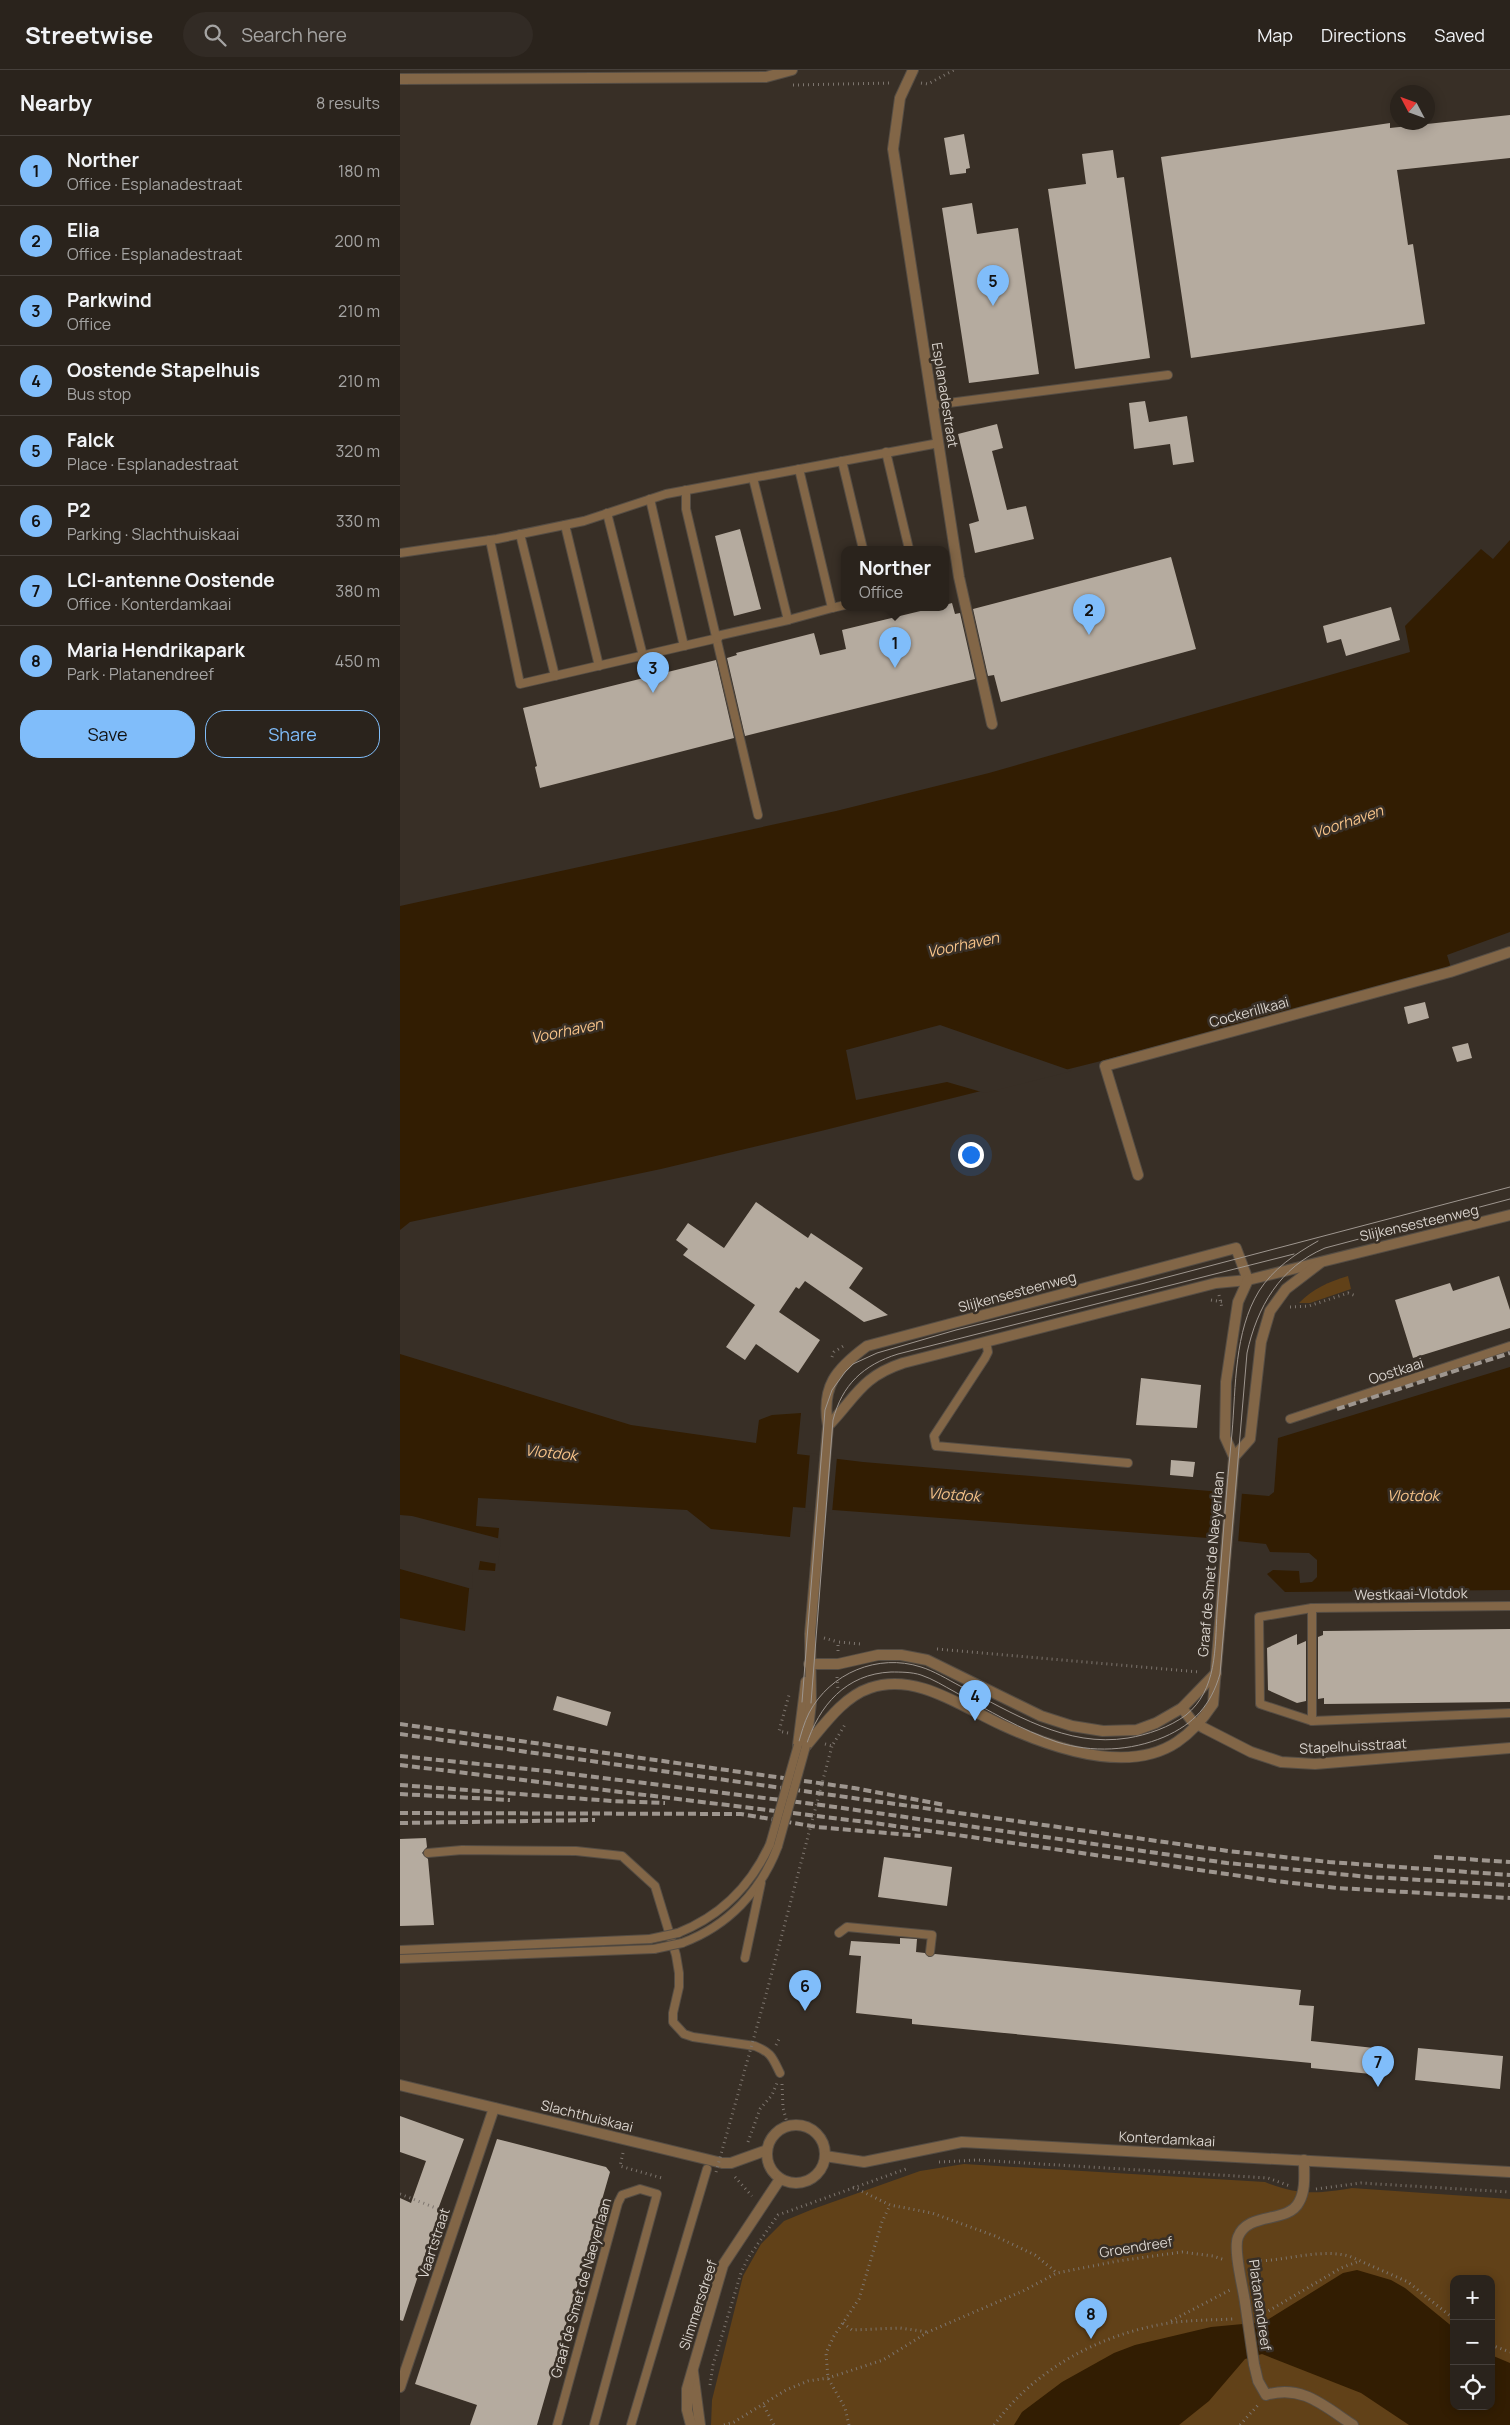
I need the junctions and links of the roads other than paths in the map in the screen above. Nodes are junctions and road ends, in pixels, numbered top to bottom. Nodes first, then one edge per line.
1 (792, 70) edge
2 (912, 70) edge
3 (623, 73) edge
4 (400, 79) edge
5 (1168, 375) dead end
6 (933, 405) junction
7 (939, 443) junction
8 (886, 452) junction
9 (842, 461) junction
10 (799, 469) junction
11 (753, 478) junction
12 (686, 490) junction
13 (650, 499) junction
14 (607, 513) junction
15 (565, 525) junction
16 (520, 534) junction
17 (490, 540) junction
18 (862, 546) edge
19 (908, 546) edge
20 (400, 553) edge
21 (841, 606) edge
22 (832, 608) junction
23 (788, 620) junction
24 (718, 637) junction
25 (684, 646) junction
26 (643, 656) junction
27 (599, 666) junction
28 (555, 676) junction
29 (992, 724) dead end
30 (758, 815) dead end
31 (1510, 952) edge
32 (1138, 1175) dead end
33 (1510, 1215) edge
34 (1324, 1260) junction
35 (1248, 1280) junction
36 (986, 1342) junction
37 (1510, 1346) edge
38 (1290, 1420) dead end
39 (828, 1427) junction
40 (1234, 1457) junction
41 (1128, 1463) dead end
42 (1510, 1606) edge
43 (1312, 1608) junction
44 (809, 1664) junction
45 (1216, 1673) junction
46 (1182, 1708) junction
47 (1510, 1713) edge
48 (1312, 1721) junction
49 (1198, 1724) junction
50 (802, 1746) junction
51 (1510, 1748) edge
52 (770, 1844) junction
53 (428, 1853) dead end
54 (762, 1879) junction
55 (839, 1933) dead end
56 (400, 1950) edge
57 (930, 1952) dead end
58 (745, 1958) dead end
59 (400, 1959) edge
60 (780, 2073) road end
61 (400, 2085) edge
62 (494, 2108) junction
63 (767, 2150) junction
64 (825, 2156) junction
65 (1304, 2160) junction
66 (706, 2169) dead end
67 (1510, 2172) edge
68 (780, 2179) junction
69 (404, 2366) edge
70 (693, 2366) junction
71 (400, 2387) edge
72 (557, 2425) edge
73 (594, 2425) edge
74 (631, 2425) edge
75 (691, 2425) edge
76 (700, 2425) edge
77 (1353, 2425) edge

1 - 3 street
2 - 6 street, Esplanadestraat
3 - 4 street
5 - 6 lane
6 - 7 street, Esplanadestraat
7 - 8 lane
7 - 29 street, Esplanadestraat
8 - 9 lane
8 - 19 lane
9 - 10 lane
9 - 18 lane
10 - 11 lane
10 - 22 lane
11 - 12 lane
11 - 23 lane
12 - 13 lane
12 - 24 lane
13 - 14 lane
13 - 25 lane
14 - 15 lane
14 - 26 lane
15 - 16 lane
15 - 27 lane
16 - 17 lane
16 - 28 lane
17 - 20 lane
17 - 28 lane
21 - 22 lane
22 - 23 lane
23 - 24 lane
24 - 25 lane
24 - 30 lane
25 - 26 lane
26 - 27 lane
27 - 28 lane
31 - 32 street, Cockerillkaai
33 - 34 street, Slijkensesteenweg
34 - 35 street, Slijkensesteenweg
34 - 40 street, Graaf de Smet de Naeyerlaan
35 - 36 street, Slijkensesteenweg
35 - 39 street, Slijkensesteenweg
35 - 40 street, Graaf de Smet de Naeyerlaan
36 - 39 street, Slijkensesteenweg
36 - 41 lane
37 - 38 lane, Oostkaai
39 - 44 street, Slijkensesteenweg
40 - 45 street, Graaf de Smet de Naeyerlaan
42 - 43 lane, Westkaai-Vlotdok
43 - 48 lane
43 - 48 lane, Westkaai-Vlotdok
44 - 46 street, Graaf de Smet de Naeyerlaan
44 - 50 street, Slijkensesteenweg
45 - 46 street, Graaf de Smet de Naeyerlaan
45 - 49 street, Graaf de Smet de Naeyerlaan
46 - 49 street, Stapelhuisstraat
47 - 48 lane
49 - 50 street, Graaf de Smet de Naeyerlaan
49 - 51 street, Stapelhuisstraat
50 - 52 lane, bridge
50 - 54 lane, bridge
52 - 54 lane
52 - 56 lane, bridge
53 - 60 lane
54 - 58 lane
54 - 59 lane, bridge
55 - 57 lane
61 - 62 street, Slachthuiskaai
62 - 63 street, Slachthuiskaai
62 - 69 street, Vaartstraat
63 - 64 street
63 - 68 street
64 - 65 street, Konterdamkaai
64 - 68 street
65 - 67 street, Konterdamkaai
65 - 77 street, Platanendreef, bridge
66 - 74 lane
68 - 70 street, Slimmersdreef
69 - 71 street, Vaartstraat
70 - 75 street
70 - 76 street, Slimmersdreef
72 - 73 lane, Graaf de Smet de Naeyerlaan

